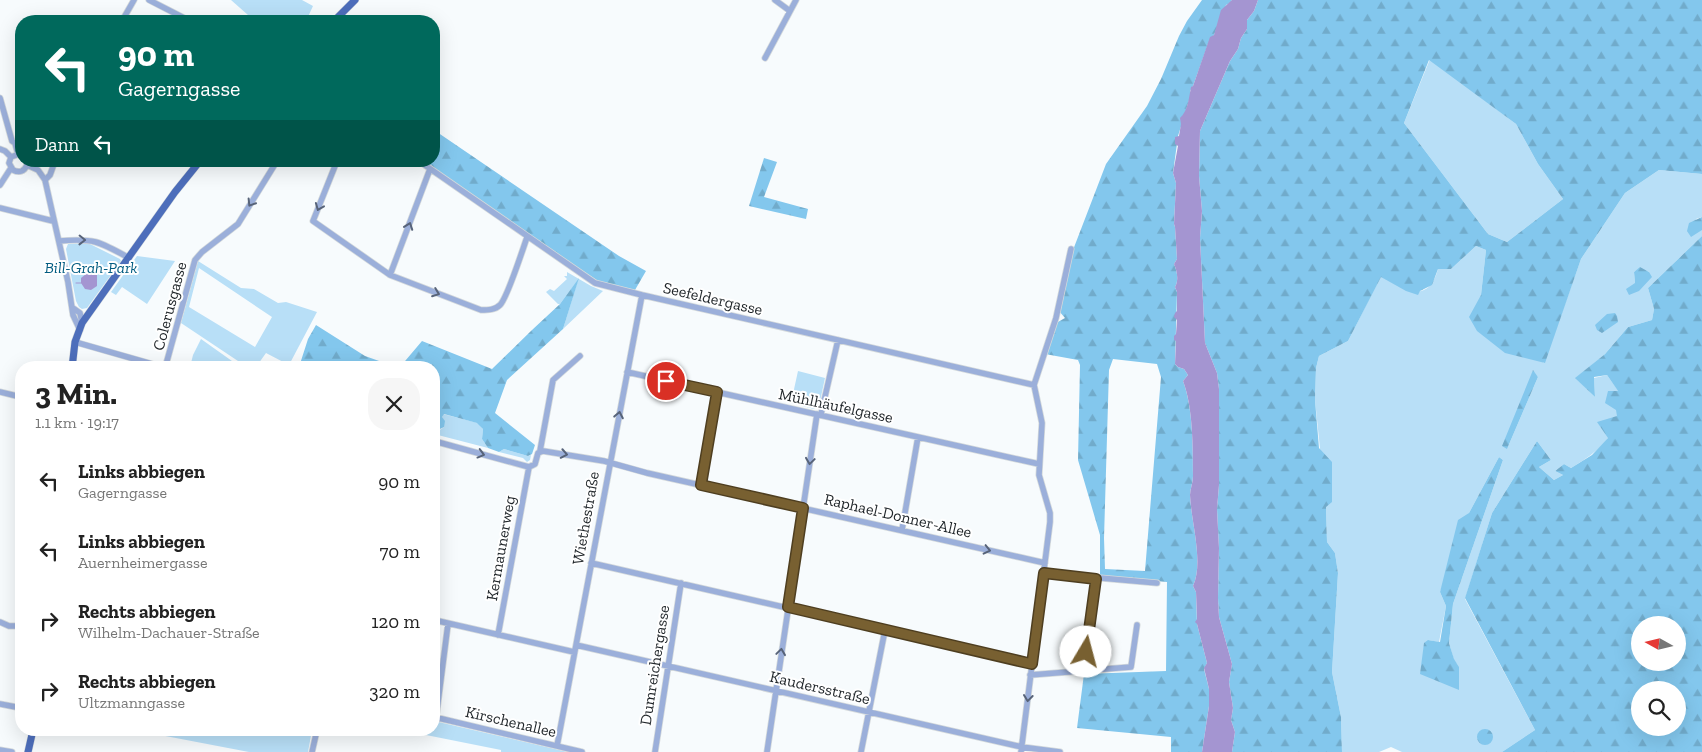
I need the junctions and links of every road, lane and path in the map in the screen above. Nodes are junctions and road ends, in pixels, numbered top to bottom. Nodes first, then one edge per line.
1 (134, 0) edge
2 (149, 0) edge
3 (355, 0) edge
4 (775, 0) edge
5 (796, 0) edge
6 (790, 11) junction
7 (125, 15) edge
8 (178, 15) edge
9 (340, 15) edge
10 (765, 58) dead end
11 (0, 98) edge
12 (15, 143) edge
13 (0, 149) edge
14 (15, 155) edge
15 (15, 156) edge
16 (24, 167) edge
17 (33, 167) edge
18 (53, 167) edge
19 (195, 167) edge
20 (273, 167) edge
21 (335, 167) edge
22 (427, 167) edge
23 (10, 168) junction
24 (430, 169) junction
25 (45, 180) junction
26 (0, 185) edge
27 (0, 208) edge
28 (53, 221) junction
29 (528, 237) junction
30 (58, 241) junction
31 (1071, 249) dead end
32 (129, 258) junction
33 (390, 275) junction
34 (642, 295) junction
35 (73, 308) junction
36 (92, 310) junction
37 (80, 313) junction
38 (81, 327) junction
39 (838, 340) junction
40 (76, 342) junction
41 (580, 356) dead end
42 (73, 361) edge
43 (144, 361) edge
44 (168, 361) edge
45 (628, 372) junction
46 (1034, 385) junction
47 (0, 392) edge
48 (717, 392) junction
49 (15, 396) edge
50 (819, 414) junction
51 (918, 437) junction
52 (440, 443) edge
53 (540, 451) junction
54 (610, 463) junction
55 (1039, 464) junction
56 (529, 467) junction
57 (701, 485) junction
58 (803, 508) junction
59 (902, 530) junction
60 (591, 563) junction
61 (1045, 563) junction
62 (1044, 573) junction
63 (1096, 579) junction
64 (682, 583) junction
65 (1157, 583) dead end
66 (788, 607) junction
67 (0, 622) edge
68 (440, 622) edge
69 (448, 624) junction
70 (1137, 625) dead end
71 (15, 626) edge
72 (886, 630) junction
73 (498, 635) junction
74 (575, 648) junction
75 (1032, 664) junction
76 (668, 667) junction
77 (1083, 670) junction
78 (1030, 675) junction
79 (440, 682) edge
80 (776, 691) junction
81 (0, 704) edge
82 (15, 707) edge
83 (870, 713) junction
84 (440, 719) edge
85 (32, 736) edge
86 (316, 736) edge
87 (557, 746) junction
88 (0, 750) edge
89 (1021, 750) edge
90 (12, 752) edge
91 (28, 752) edge
92 (312, 752) edge
93 (582, 752) edge
94 (655, 752) edge
95 (767, 752) edge
96 (862, 752) edge
97 (1060, 752) edge

1 - 7 street
2 - 8 street
3 - 9 main road
4 - 6 street
5 - 6 street
6 - 10 street
11 - 12 street
13 - 14 street
15 - 23 street
16 - 23 street
17 - 25 street
18 - 25 street
19 - 32 main road
20 -> 44 street, Colerusgasse
21 -> 33 street
22 - 24 street, Seefeldergasse
23 - 26 street
24 - 29 street, Seefeldergasse
33 -> 24 street
25 - 28 street
27 - 28 street
28 - 30 street
33 -> 29 street
29 - 34 street, Seefeldergasse
30 -> 32 street
30 - 35 street
31 - 46 street
32 - 36 main road
34 - 39 street, Seefeldergasse
34 - 45 street, Wiethestraße
35 - 37 street
35 - 38 street
36 - 37 street
36 - 38 main road
37 - 38 street
38 - 40 main road
39 - 46 street, Seefeldergasse
39 - 50 street
40 - 42 main road
40 - 43 street
41 - 53 street
45 - 48 street, Mühlhäufelgasse
54 -> 45 street, Wiethestraße
46 - 55 street
47 - 49 street
48 - 50 street, Mühlhäufelgasse
48 - 57 street
50 - 51 street, Mühlhäufelgasse
50 -> 58 street
51 - 55 street, Mühlhäufelgasse
51 - 59 street
52 -> 56 street
53 -> 54 street, Raphael-Donner-Allee
53 - 56 street
54 - 57 street, Raphael-Donner-Allee
54 - 60 street, Wiethestraße
55 - 61 street
56 - 73 street, Kermaunerweg
57 - 58 street, Raphael-Donner-Allee
58 - 59 street, Raphael-Donner-Allee
58 - 66 street
59 -> 61 street, Raphael-Donner-Allee
60 - 64 street
60 - 74 street, Wiethestraße
61 - 62 street
62 - 63 street
62 - 75 street
63 - 65 street
63 - 77 street
64 - 66 street
64 - 76 street, Dumreichergasse
66 - 72 street
80 -> 66 street
67 - 71 street
68 - 69 street, Kaudersstraße
69 - 73 street, Kaudersstraße
69 - 79 street
70 - 77 street
72 - 75 street
72 - 83 street
73 - 74 street, Kaudersstraße
74 - 76 street, Kaudersstraße
74 - 87 street, Wiethestraße
75 - 78 street
76 - 80 street, Kaudersstraße
76 - 94 street, Dumreichergasse
77 - 78 street
78 -> 89 street
80 - 83 street, Kaudersstraße
80 - 95 street
81 - 82 street
83 - 89 street, Kaudersstraße
83 - 96 street
84 - 87 street, Kirschenallee
85 - 91 main road
86 - 92 street
87 - 93 street, Kirschenallee
88 - 90 street
89 - 97 street, Kaudersstraße

